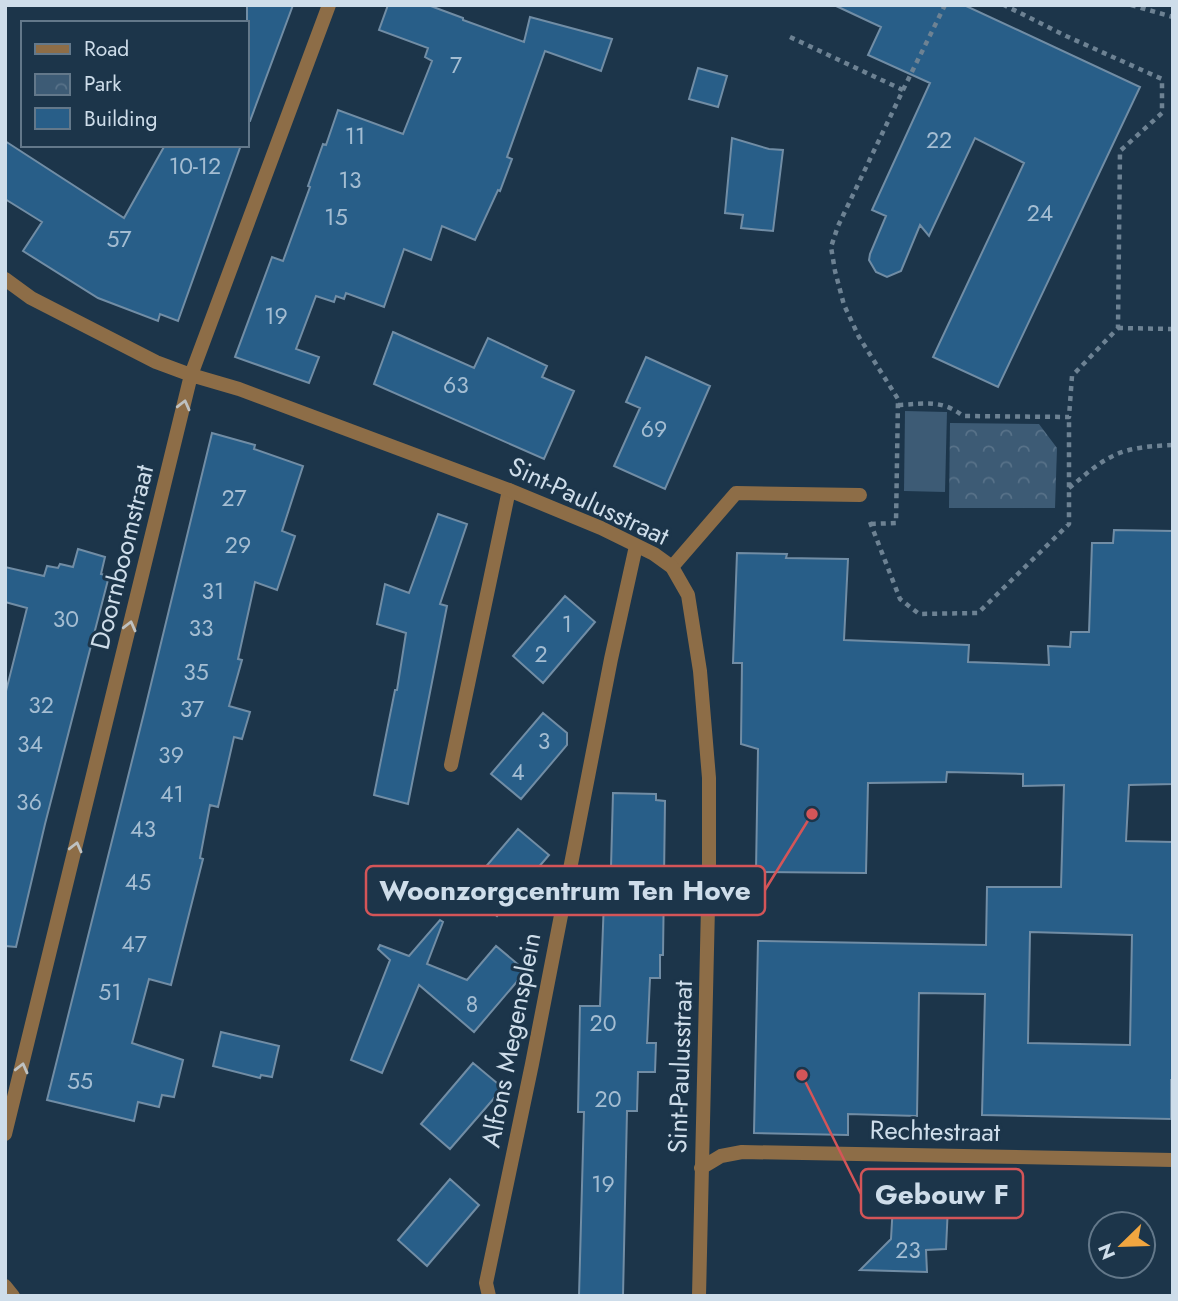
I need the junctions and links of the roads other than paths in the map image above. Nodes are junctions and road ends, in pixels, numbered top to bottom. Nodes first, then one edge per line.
1 (329, 5) edge
2 (5, 279) edge
3 (191, 375) junction
4 (509, 490) junction
5 (860, 495) road end
6 (636, 546) junction
7 (672, 567) junction
8 (451, 765) dead end
9 (5, 1134) edge
10 (1173, 1160) edge
11 (701, 1168) junction
12 (5, 1286) edge
13 (13, 1296) edge
14 (489, 1296) edge
15 (699, 1296) edge

1 - 3 street, Doornboomstraat
2 - 3 street, Sint-Paulusstraat
3 - 4 street, Sint-Paulusstraat
9 -> 3 street, Doornboomstraat
4 - 6 street, Sint-Paulusstraat
4 - 8 street
5 - 7 street
6 - 7 street, Sint-Paulusstraat
6 - 14 street, Alfons Megensplein
7 - 11 street, Sint-Paulusstraat
10 - 11 street, Rechtestraat
11 - 15 street
12 - 13 street

